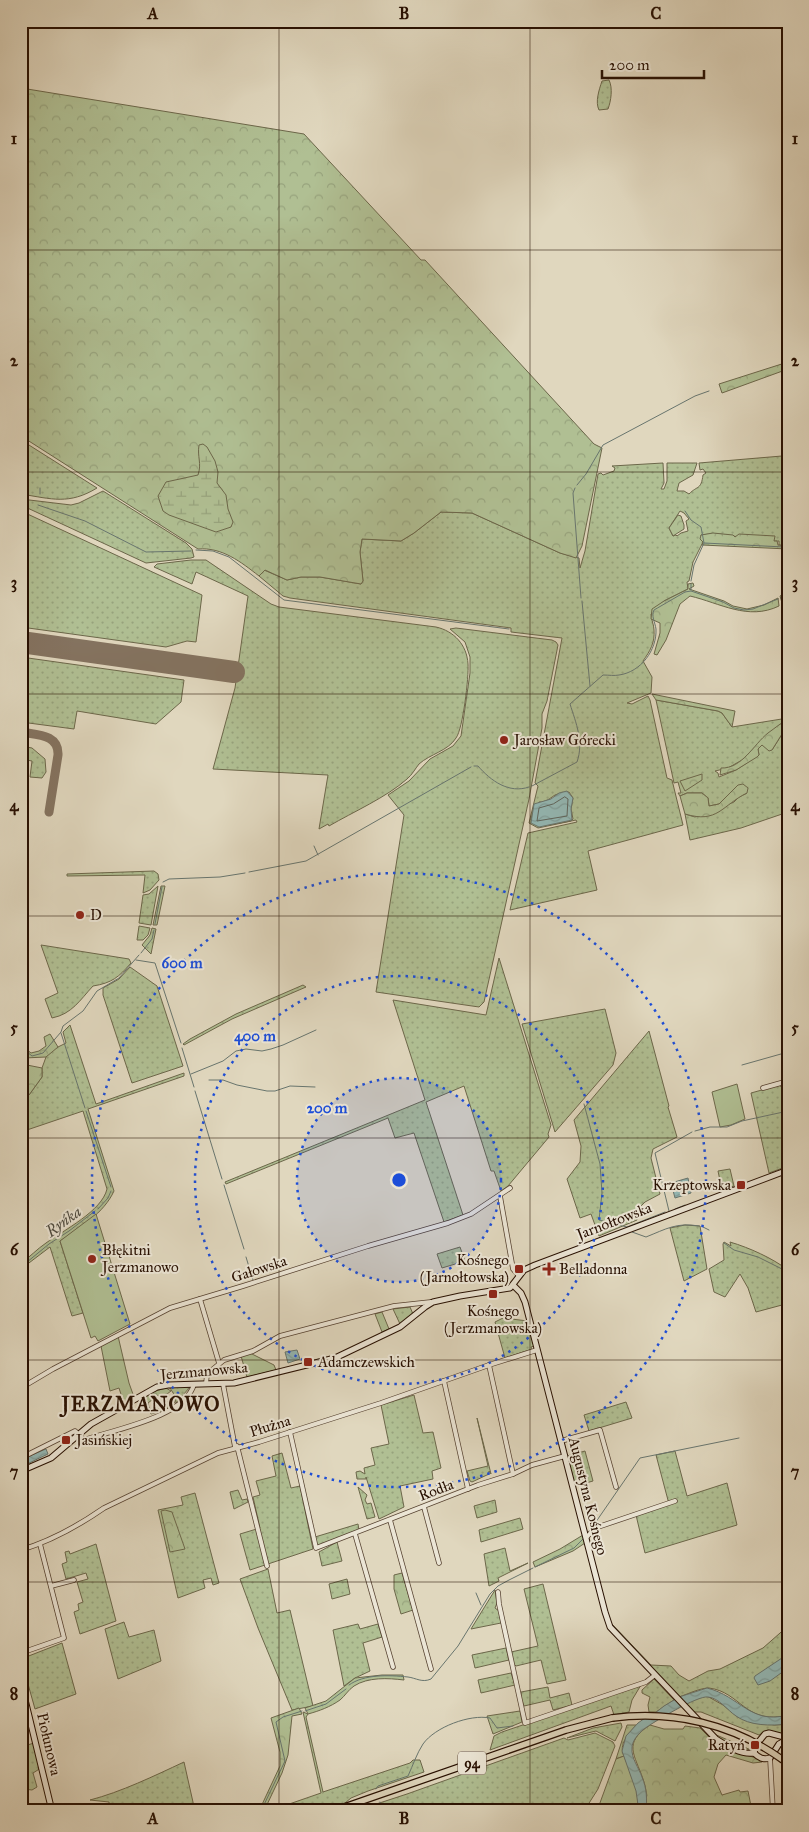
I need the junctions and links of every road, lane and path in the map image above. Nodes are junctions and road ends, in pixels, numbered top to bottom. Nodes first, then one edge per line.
1 (788, 1081) edge
2 (763, 1088) dead end
3 (788, 1170) edge
4 (510, 1188) dead end
5 (500, 1196) junction
6 (519, 1276) junction
7 (514, 1285) junction
8 (200, 1299) junction
9 (433, 1302) junction
10 (413, 1305) junction
11 (418, 1313) junction
12 (537, 1350) junction
13 (219, 1363) junction
14 (489, 1365) junction
15 (444, 1381) junction
16 (194, 1384) junction
17 (206, 1384) junction
18 (223, 1384) junction
19 (21, 1388) edge
20 (290, 1432) junction
21 (78, 1434) junction
22 (561, 1441) junction
23 (236, 1447) junction
24 (564, 1456) junction
25 (21, 1458) edge
26 (21, 1471) edge
27 (513, 1474) junction
28 (616, 1487) dead end
29 (468, 1489) junction
30 (675, 1501) dead end
31 (424, 1506) junction
32 (390, 1520) junction
33 (355, 1534) junction
34 (586, 1538) junction
35 (40, 1544) junction
36 (21, 1550) edge
37 (439, 1563) dead end
38 (267, 1566) dead end
39 (74, 1580) dead end
40 (51, 1586) junction
41 (498, 1592) dead end
42 (21, 1653) edge
43 (393, 1667) dead end
44 (431, 1669) dead end
45 (655, 1675) junction
46 (21, 1683) edge
47 (776, 1736) junction
48 (788, 1739) edge
49 (779, 1744) junction
50 (754, 1753) junction
51 (770, 1758) junction
52 (786, 1762) edge
53 (52, 1811) edge
54 (333, 1811) edge
55 (773, 1811) edge

1 - 2 street
3 - 6 street, Jarnołtowska
4 - 5 street, Gałowska
5 - 6 street
5 - 8 street, Gałowska
6 - 7 street, Jarnołtowska
7 - 9 street, Jerzmanowska
7 - 12 street, Augustyna Kośnego
8 - 13 street
8 - 19 street, Gałowska
9 - 10 street
9 - 11 street, Jerzmanowska
10 - 11 street
10 - 13 street
11 - 18 street, Jerzmanowska
12 - 14 street, Płużna
12 - 22 street, Augustyna Kośnego
13 - 17 street
14 - 15 street, Płużna
14 - 27 street
15 - 20 street, Płużna
15 - 29 street
16 - 17 street, Jerzmanowska
16 - 21 street, Jerzmanowska
16 - 21 street
17 - 18 street, Jerzmanowska
18 - 23 street
20 - 23 street, Płużna
20 - 33 street, Rodła
21 - 25 street
21 - 26 street, Jerzmanowska
22 - 24 street, Augustyna Kośnego
22 - 28 street
23 - 35 street, Płużna
23 - 38 street
24 - 27 street, Rodła
24 - 34 street, Augustyna Kośnego
27 - 29 street, Rodła
29 - 31 street, Rodła
30 - 34 street
31 - 32 street, Rodła
31 - 37 street
32 - 33 street, Rodła
32 - 44 street
33 - 43 street
34 - 45 street, Augustyna Kośnego
35 - 36 street, Płużna
35 - 40 street
39 - 40 street
40 - 42 street
41 - 45 street
45 - 50 street, Augustyna Kośnego
46 - 53 street, Piołunowa
47 - 48 street
47 - 49 street
47 - 50 street
48 - 49 street
49 - 51 street
50 - 51 street
51 - 55 street
52 - 54 main road, 94, bridge

